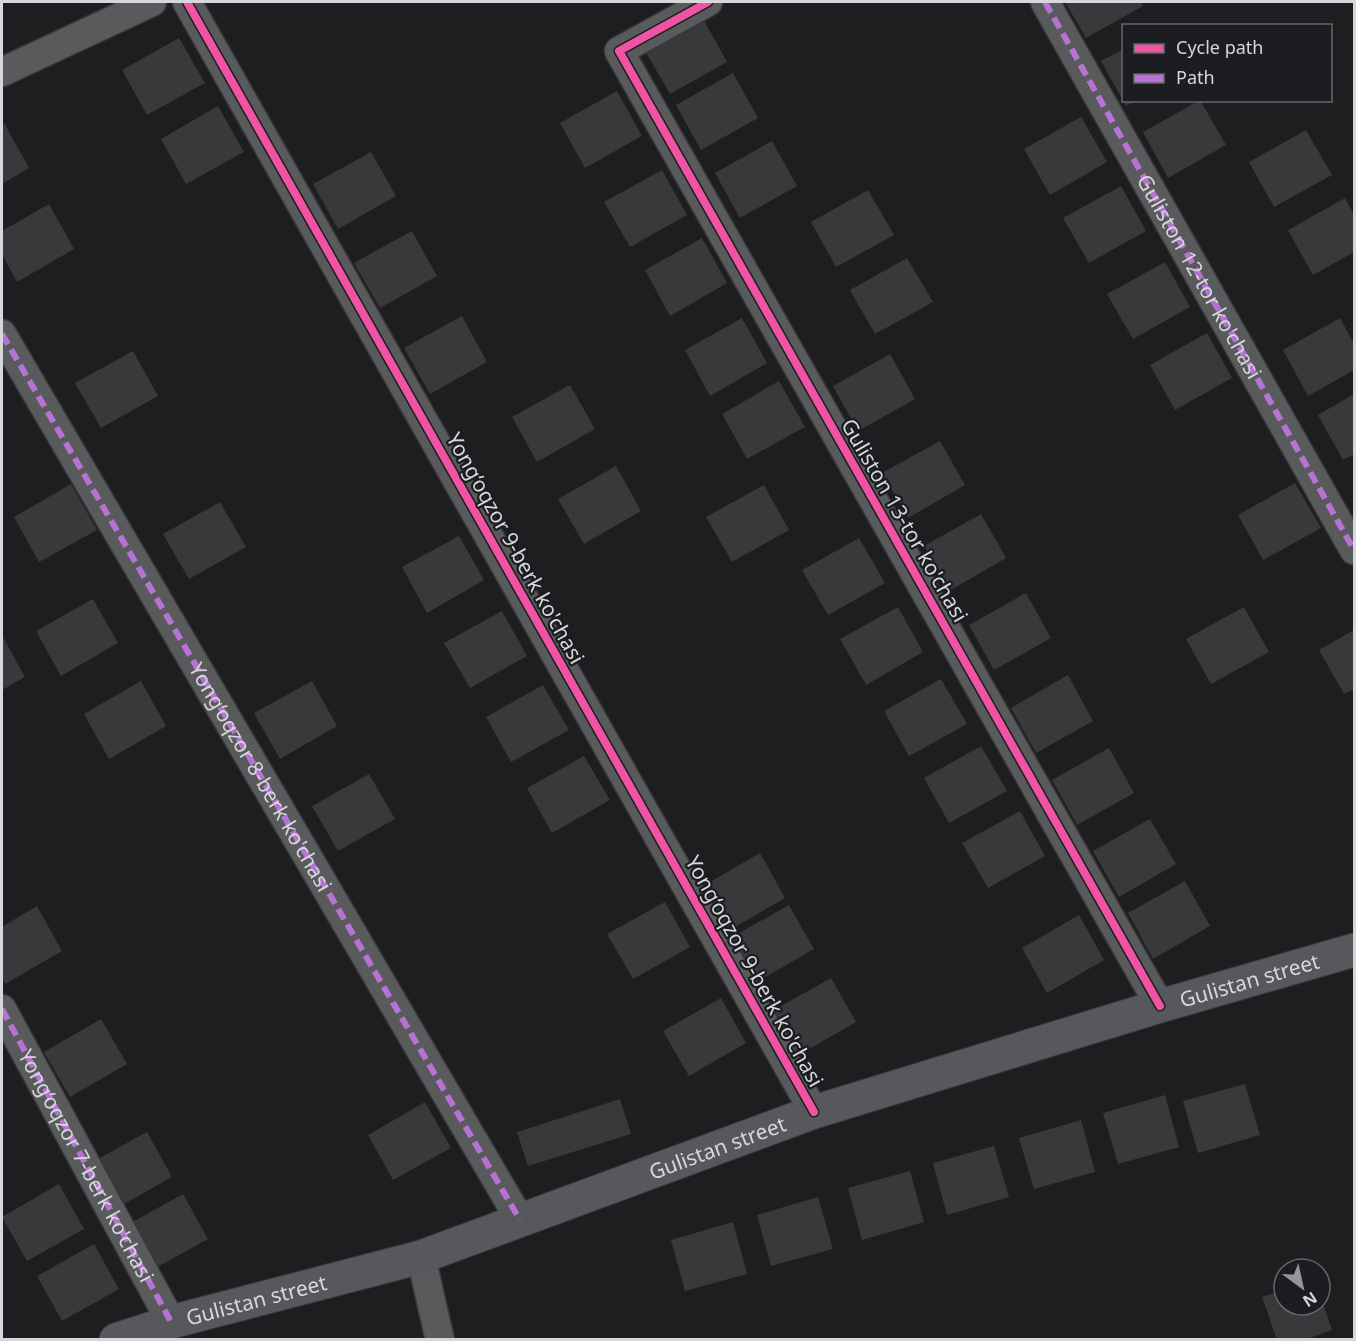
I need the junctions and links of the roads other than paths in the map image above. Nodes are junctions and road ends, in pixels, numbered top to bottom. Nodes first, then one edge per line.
1 (152, 2) edge
2 (187, 2) edge
3 (708, 2) edge
4 (1045, 2) edge
5 (2, 72) edge
6 (2, 334) edge
7 (1354, 550) edge
8 (1354, 950) edge
9 (1160, 1006) junction
10 (2, 1010) edge
11 (814, 1112) junction
12 (520, 1220) junction
13 (421, 1257) junction
14 (171, 1322) junction
15 (116, 1340) edge
16 (440, 1340) edge

1 - 5 street
2 - 11 street, Yong‘oqzor 9-berk ko'chasi
3 - 9 street, Guliston 13-tor ko'chasi
4 - 7 street, Guliston 12-tor ko'chasi
6 - 12 street, Yong‘oqzor 8-berk ko'chasi
8 - 9 main road, Gulistan street
9 - 11 main road, Gulistan street
10 - 14 street, Yong‘oqzor 7-berk ko'chasi
11 - 12 main road, Gulistan street
12 - 13 main road, Gulistan street
13 - 14 main road, Gulistan street
13 - 16 street
14 - 15 main road, Gulistan street

